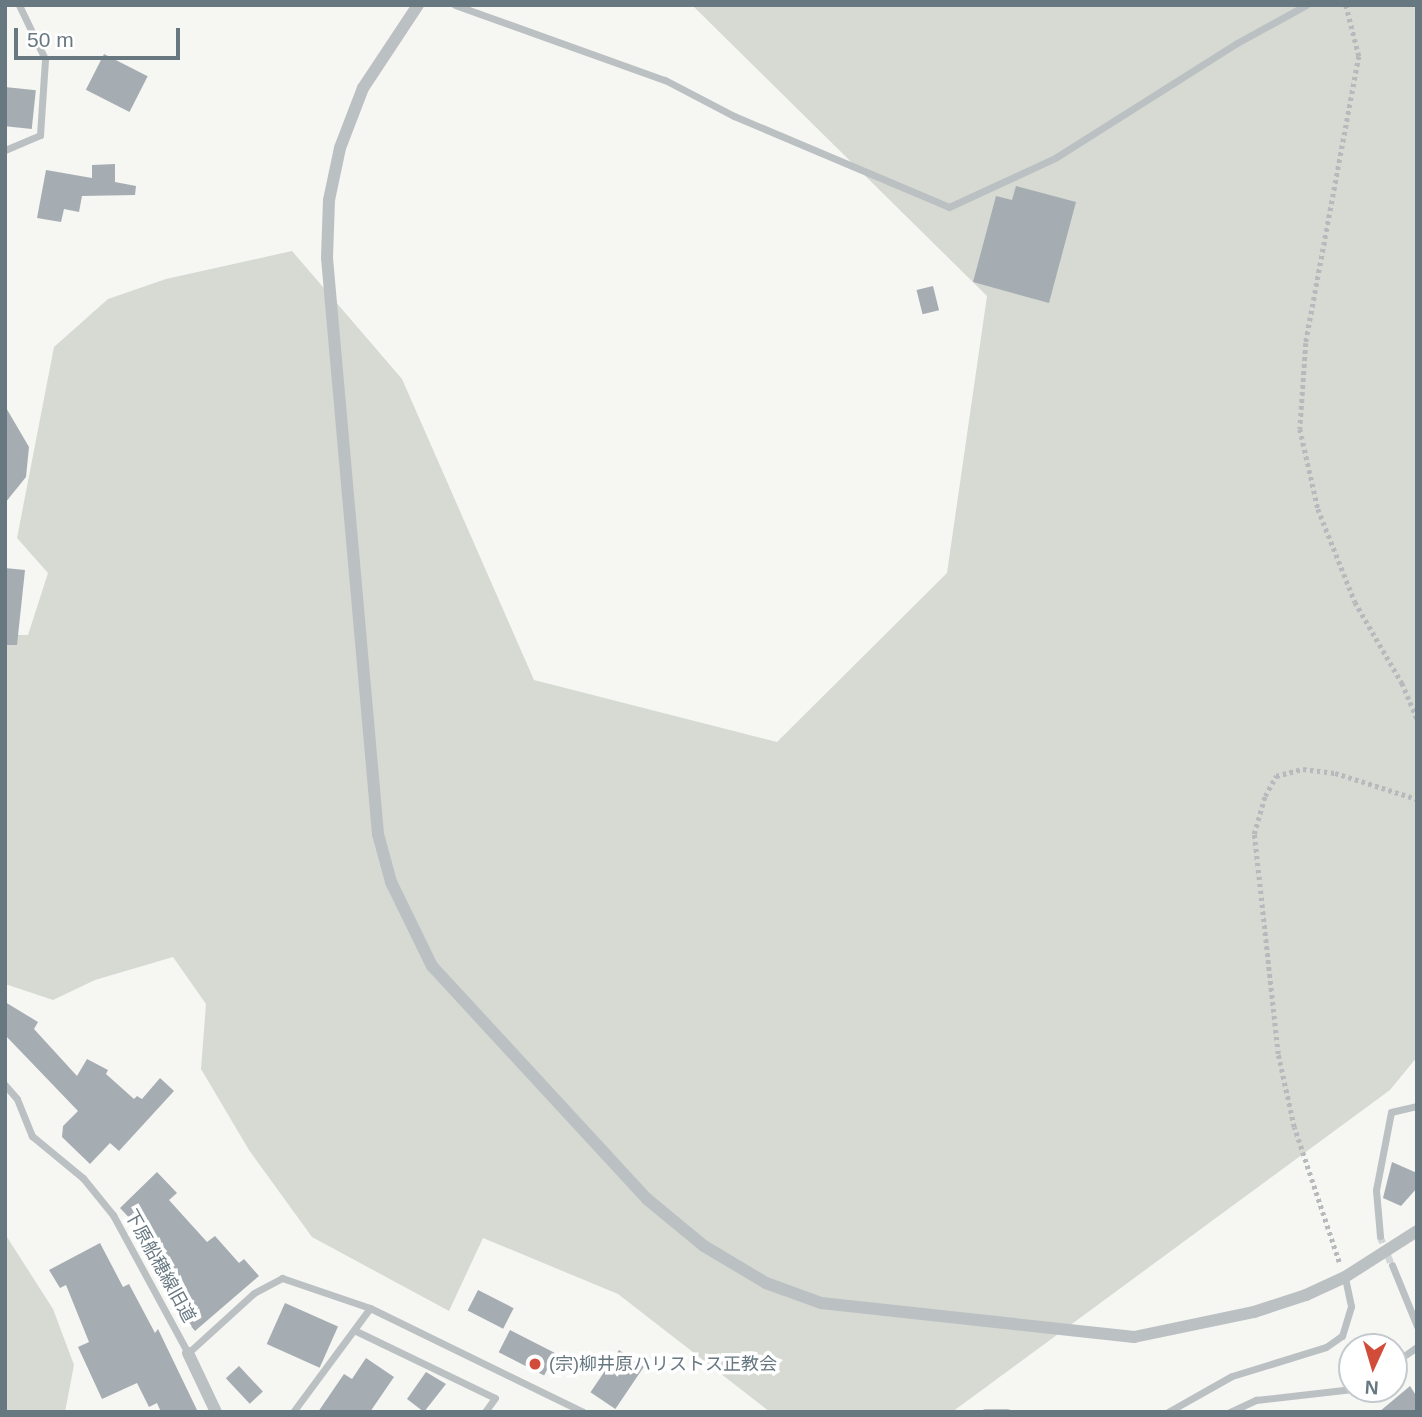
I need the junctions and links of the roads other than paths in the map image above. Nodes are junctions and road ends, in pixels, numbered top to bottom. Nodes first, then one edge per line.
1 (19, 5) edge
2 (418, 5) edge
3 (455, 5) edge
4 (1306, 5) edge
5 (5, 150) edge
6 (5, 1085) edge
7 (1417, 1105) edge
8 (1417, 1231) edge
9 (1380, 1236) tunnel mouth
10 (1392, 1265) tunnel mouth
11 (1345, 1277) junction
12 (370, 1308) junction
13 (1417, 1326) edge
14 (356, 1331) junction
15 (188, 1353) junction
16 (1338, 1391) edge
17 (216, 1412) edge
18 (293, 1412) edge
19 (485, 1412) edge
20 (583, 1412) edge
21 (985, 1412) edge
22 (1007, 1412) edge
23 (1168, 1412) edge
24 (1230, 1412) edge

1 - 5 street
2 - 11 street
3 - 4 street
6 - 15 street, 下原船穂線旧道
7 - 9 street
8 - 11 street
10 - 13 street
11 - 23 street
12 - 14 street
12 - 15 street
12 - 20 street
14 - 18 street
14 - 19 street
15 - 17 street, 下原船穂線旧道
16 - 24 street
21 - 22 street

